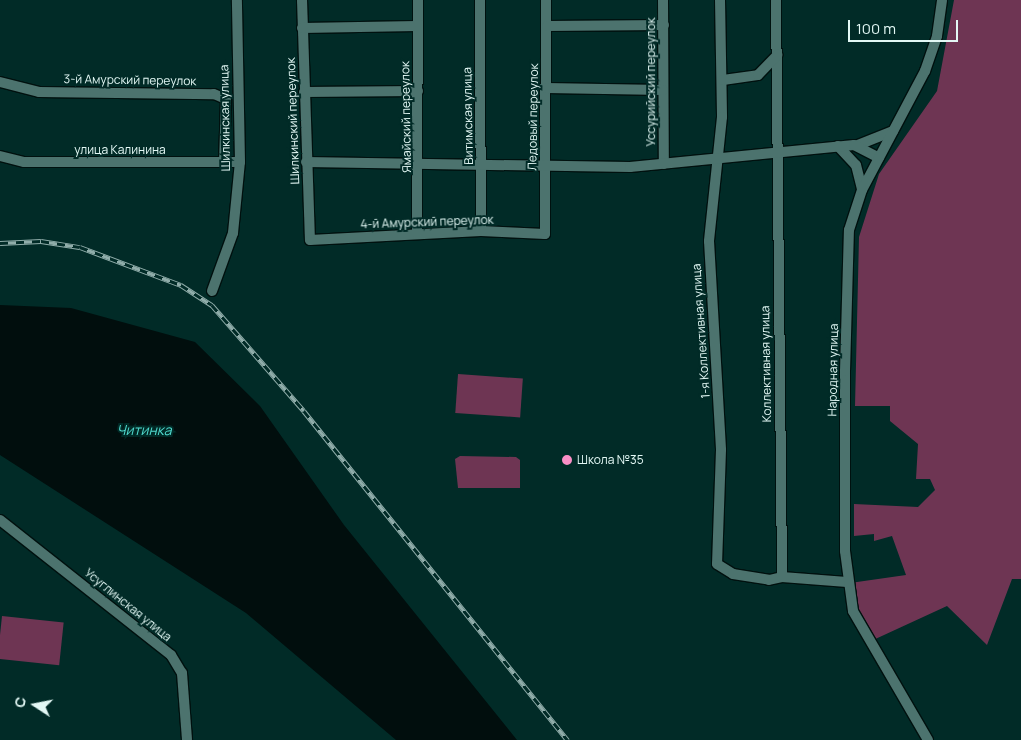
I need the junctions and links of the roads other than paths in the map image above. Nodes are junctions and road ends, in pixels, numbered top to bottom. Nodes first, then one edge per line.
1 (237, 0) edge
2 (302, 0) edge
3 (418, 0) edge
4 (480, 0) edge
5 (546, 0) edge
6 (663, 0) edge
7 (720, 0) edge
8 (776, 0) edge
9 (942, 0) edge
10 (664, 25) junction
11 (417, 26) junction
12 (547, 26) junction
13 (302, 28) junction
14 (777, 55) junction
15 (723, 80) junction
16 (0, 82) edge
17 (546, 88) junction
18 (663, 90) junction
19 (418, 91) junction
20 (304, 92) junction
21 (898, 128) junction
22 (854, 145) junction
23 (838, 146) junction
24 (777, 151) junction
25 (0, 156) edge
26 (717, 157) junction
27 (879, 158) junction
28 (224, 162) junction
29 (240, 162) junction
30 (306, 162) junction
31 (545, 163) junction
32 (420, 164) junction
33 (482, 164) junction
34 (664, 164) junction
35 (862, 190) junction
36 (481, 231) junction
37 (417, 234) junction
38 (545, 234) joint
39 (310, 240) joint
40 (212, 291) dead end
41 (0, 520) edge
42 (782, 577) junction
43 (847, 582) junction
44 (187, 740) edge
45 (928, 740) edge

1 - 29 street, Шилкинская улица
2 - 13 street, Шилкинский переулок
3 - 11 street, Ямайский переулок
4 - 33 street, Витимская улица
5 - 12 street, Ледовый переулок
6 - 10 street, Уссурийский переулок
7 - 15 street, 1-я Коллективная улица
8 - 14 street, Коллективная улица
9 - 21 street, Народная улица
10 - 12 street
10 - 18 street, Уссурийский переулок
11 - 13 street
11 - 19 street, Ямайский переулок
12 - 17 street, Ледовый переулок
13 - 20 street, Шилкинский переулок
14 - 15 street
14 - 24 street, Коллективная улица
15 - 26 street, 1-я Коллективная улица
16 - 28 street, 3-й Амурский переулок
17 - 18 street
17 - 31 street, Ледовый переулок
18 - 34 street, Уссурийский переулок
19 - 20 street
19 - 32 street, Ямайский переулок
20 - 30 street, Шилкинский переулок
21 - 22 street
21 - 27 street, Народная улица
22 - 23 street
22 - 27 street
23 - 24 street
23 - 35 street
24 - 26 street
24 - 42 street, Коллективная улица
25 - 28 street, улица Калинина
26 - 34 street
26 - 42 street, 1-я Коллективная улица
27 - 35 street, Народная улица
28 - 29 street, улица Калинина
29 - 40 street, Шилкинская улица
30 - 32 street
30 - 39 street, Шилкинский переулок
31 - 33 street
31 - 34 street, Уссурийский переулок
31 - 38 street, Ледовый переулок
32 - 33 street
32 - 37 street, Ямайский переулок
33 - 36 street, Витимская улица
35 - 43 street, Народная улица
36 - 37 street, 4-й Амурский переулок
36 - 38 street, 4-й Амурский переулок
37 - 39 street, 4-й Амурский переулок
41 - 44 street, Усуглинская улица
42 - 43 street
43 - 45 street, Народная улица

